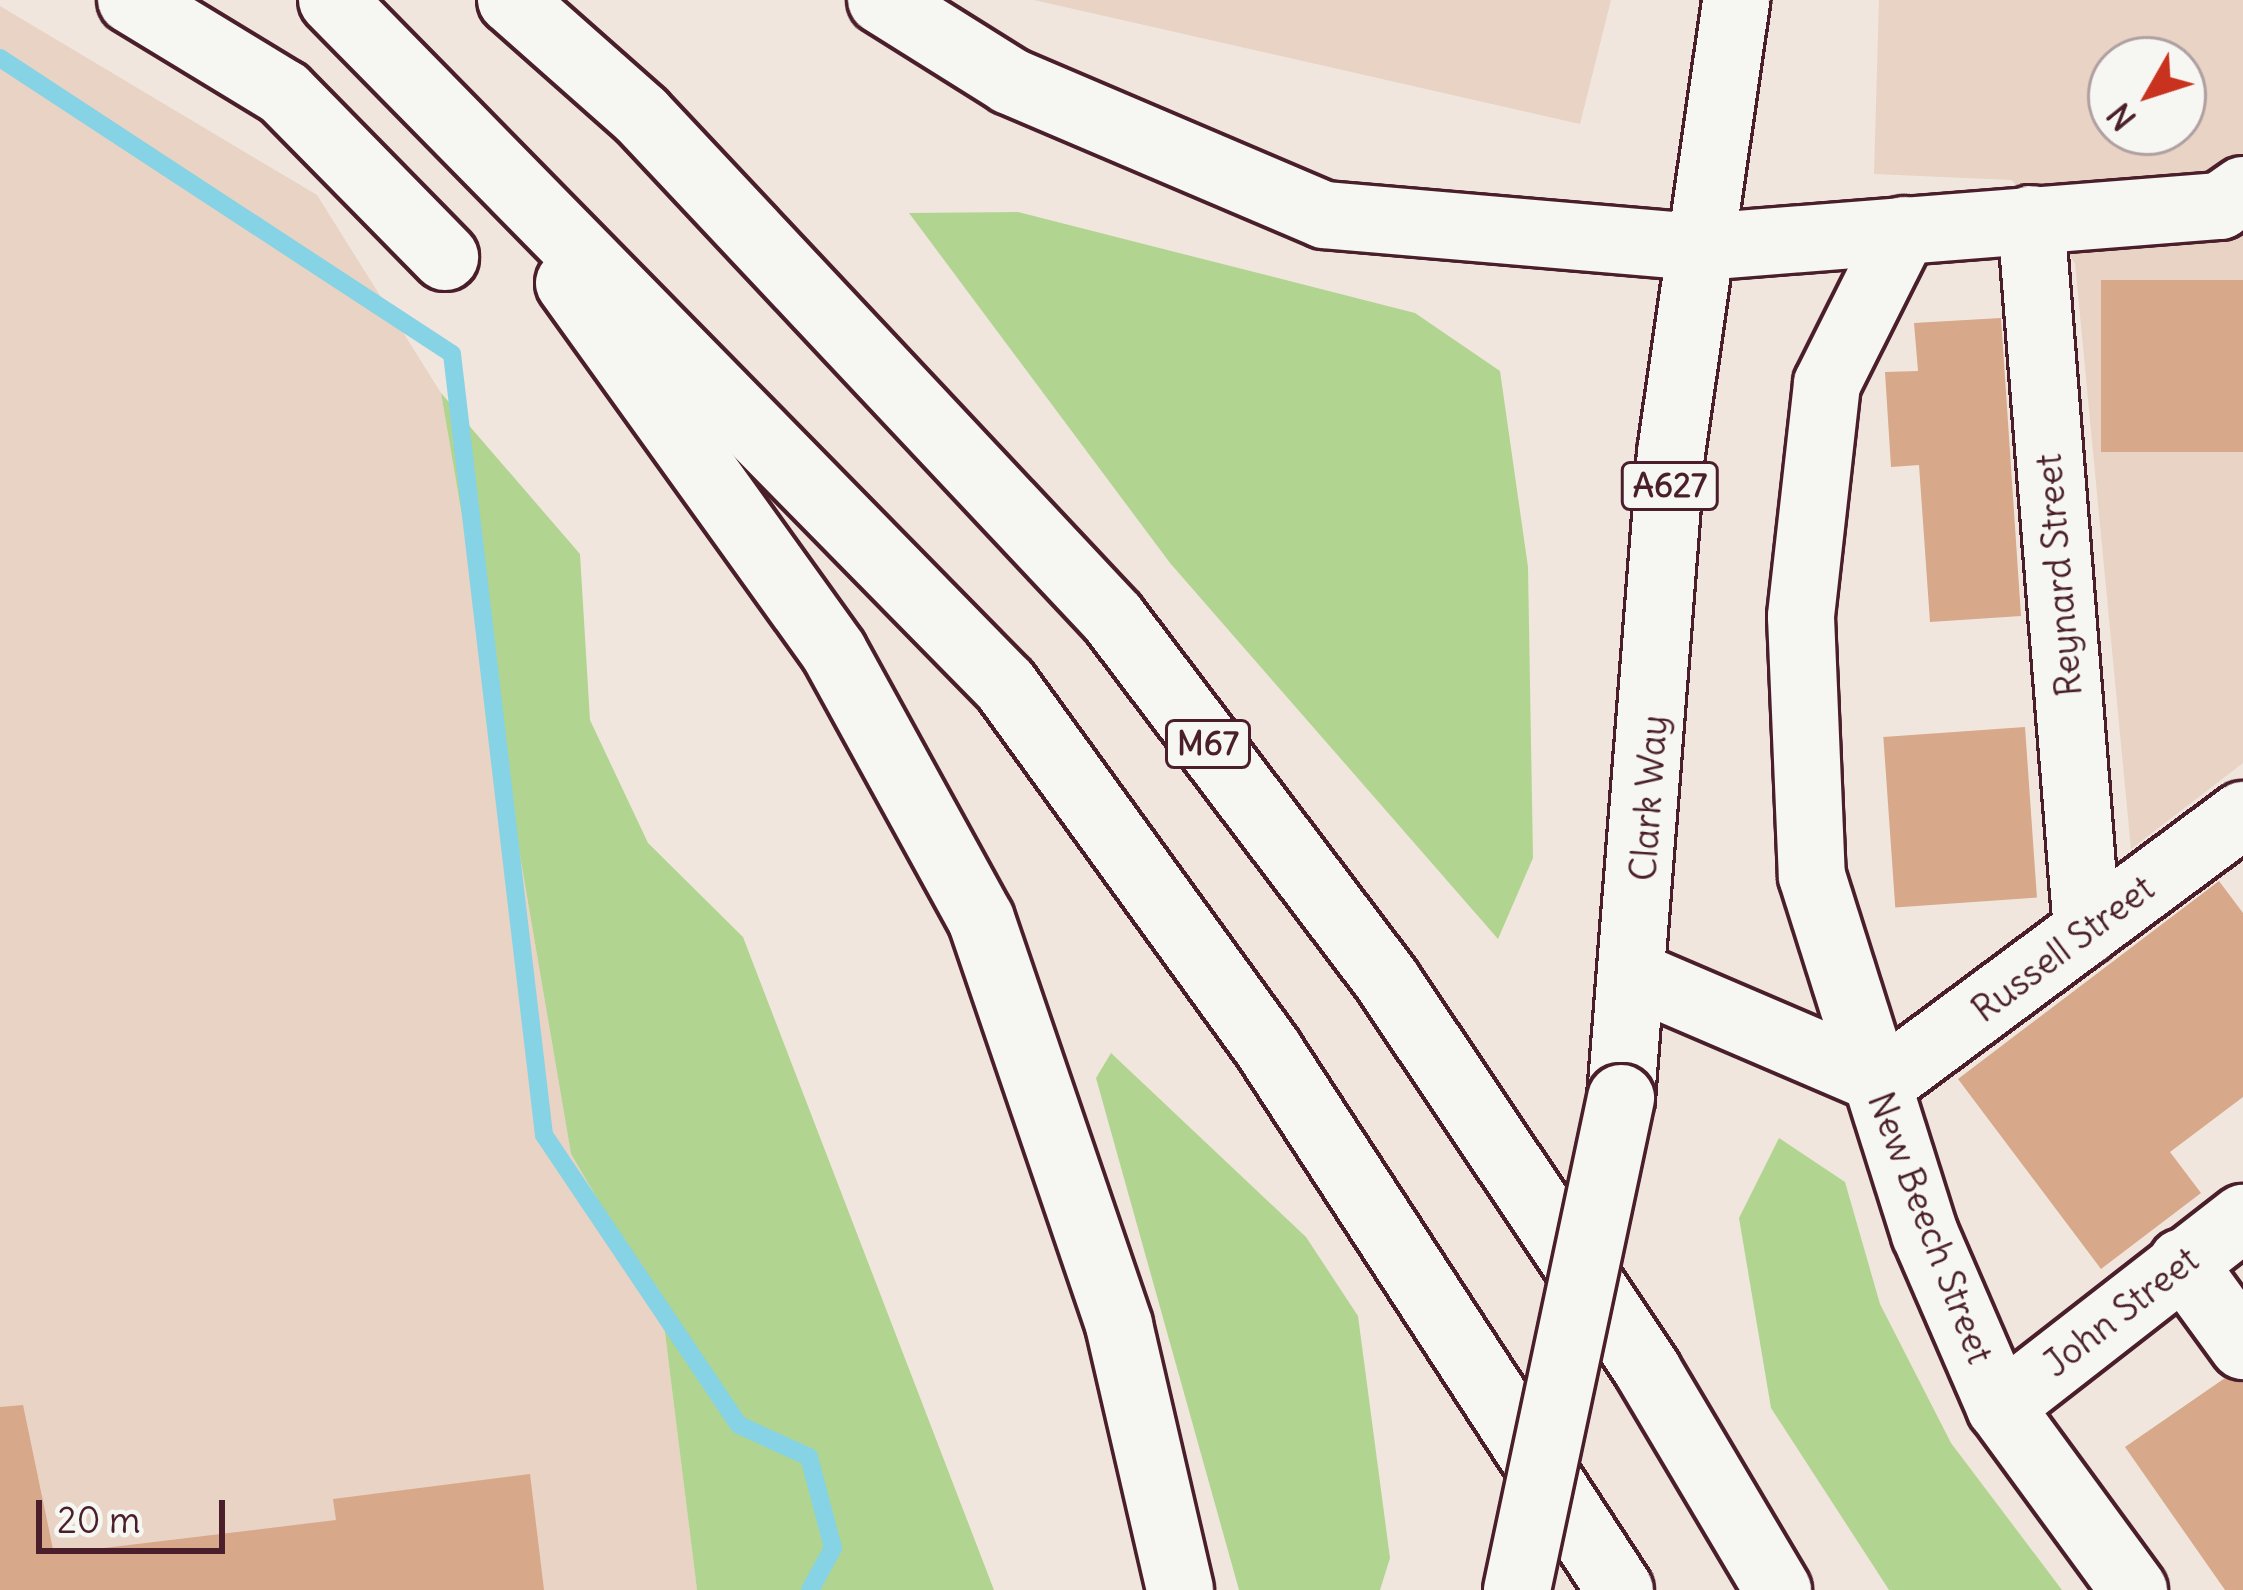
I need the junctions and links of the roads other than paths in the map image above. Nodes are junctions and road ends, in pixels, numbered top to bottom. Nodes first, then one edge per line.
1 (131, 0) edge
2 (332, 0) edge
3 (512, 0) edge
4 (881, 0) edge
5 (1736, 0) edge
6 (437, 99) junction
7 (2243, 190) edge
8 (2030, 219) junction
9 (1904, 230) junction
10 (1701, 247) junction
11 (445, 257) dead end
12 (2243, 815) edge
13 (2087, 931) junction
14 (1636, 976) junction
15 (1883, 1082) junction
16 (2243, 1218) edge
17 (2182, 1262) junction
18 (2243, 1346) edge
19 (2000, 1407) junction
20 (1180, 1590) edge
21 (1517, 1590) edge
22 (1620, 1590) edge
23 (1778, 1590) edge
24 (2134, 1590) edge

1 - 11 main road
2 - 6 main road
3 - 23 main road, M67
4 - 10 main road
5 - 10 main road, Clark Way / A627
6 - 20 main road
6 - 22 main road
7 - 8 main road
8 - 9 main road
8 - 13 main road, Reynard Street
9 - 10 main road
9 - 15 main road
10 - 14 main road, Clark Way / A627
12 - 13 main road, Russell Street
13 - 15 main road, Russell Street
14 - 15 main road, New Beech Street
14 - 21 main road, Clark Way / A627, bridge
15 - 19 main road, New Beech Street
16 - 17 main road, John Street
17 - 18 main road
17 - 19 main road, John Street
19 - 24 main road, New Beech Street

